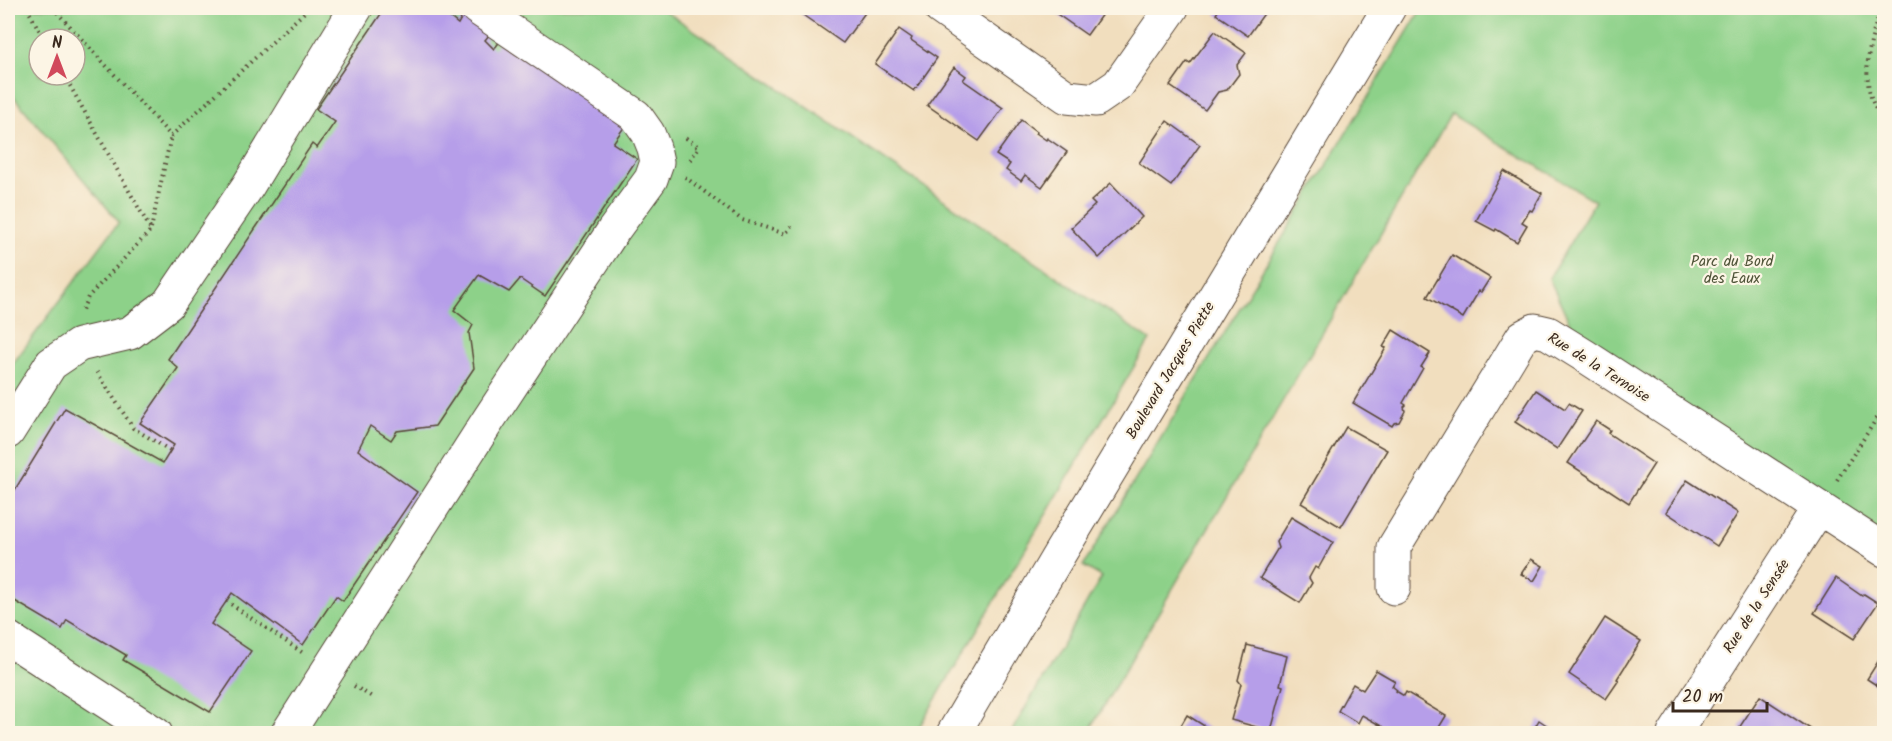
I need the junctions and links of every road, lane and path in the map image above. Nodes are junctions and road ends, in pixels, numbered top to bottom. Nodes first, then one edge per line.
1 (27, 8) edge
2 (53, 8) edge
3 (309, 8) edge
4 (356, 8) edge
5 (477, 8) edge
6 (940, 8) edge
7 (1172, 8) edge
8 (1389, 8) edge
9 (1881, 8) edge
10 (37, 27) edge
11 (71, 87) edge
12 (1884, 122) edge
13 (648, 133) junction
14 (171, 136) junction
15 (687, 164) dead end
16 (680, 173) dead end
17 (791, 226) dead end
18 (151, 230) junction
19 (79, 345) junction
20 (1884, 407) edge
21 (8, 432) edge
22 (171, 451) dead end
23 (1825, 498) junction
24 (1884, 550) edge
25 (1394, 588) dead end
26 (226, 602) dead end
27 (8, 638) edge
28 (328, 670) junction
29 (156, 734) edge
30 (287, 734) edge
31 (953, 734) edge
32 (1674, 734) edge

1 - 10 path
2 - 14 path
3 - 14 path
4 - 19 street
5 - 13 street
6 - 7 street
8 - 31 street, Boulevard Jacques Piette
9 - 12 path
11 - 18 path
13 - 15 path
13 - 28 street
14 - 18 path
16 - 17 path
18 - 19 path
19 - 21 street
19 - 22 path
20 - 23 path
23 - 24 street, Rue de la Ternoise
23 - 25 street, Rue de la Ternoise
23 - 32 street, Rue de la Sensée
26 - 28 path
27 - 29 street
28 - 30 street

